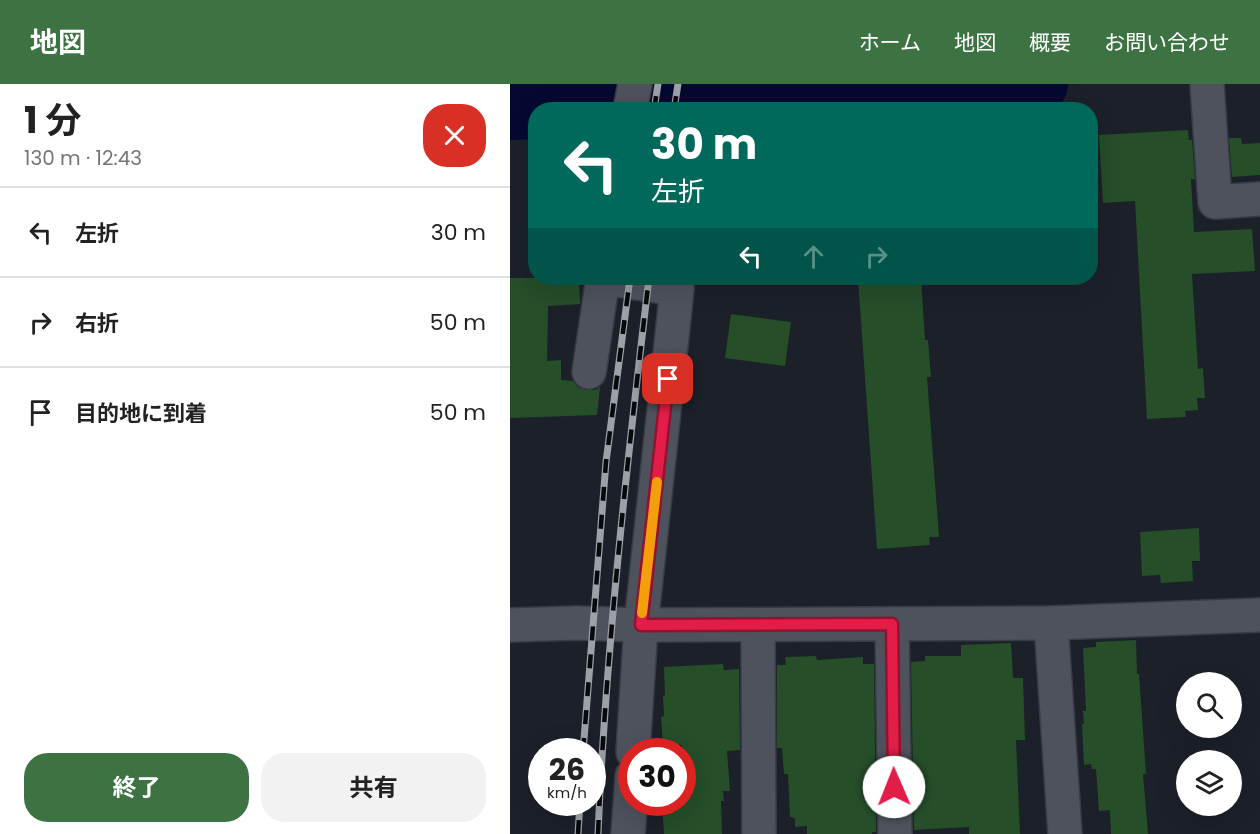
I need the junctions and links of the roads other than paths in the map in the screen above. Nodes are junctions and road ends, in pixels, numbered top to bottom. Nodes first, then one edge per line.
1 (635, 84) edge
2 (1208, 86) edge
3 (632, 102) edge
4 (1260, 200) edge
5 (602, 285) edge
6 (646, 285) edge
7 (589, 372) dead end
8 (1260, 615) edge
9 (1051, 623) junction
10 (892, 624) junction
11 (641, 625) junction
12 (758, 625) junction
13 (510, 626) edge
14 (634, 738) edge
15 (629, 816) edge
16 (628, 834) edge
17 (759, 834) edge
18 (895, 834) edge
19 (1065, 834) edge

1 - 3 street
2 - 4 street
5 - 7 street
6 - 11 street
8 - 9 street
9 - 10 street
9 - 19 street
10 - 12 street
10 - 18 street
11 - 12 street
11 - 13 street
11 - 14 street
12 - 17 street
15 - 16 street

